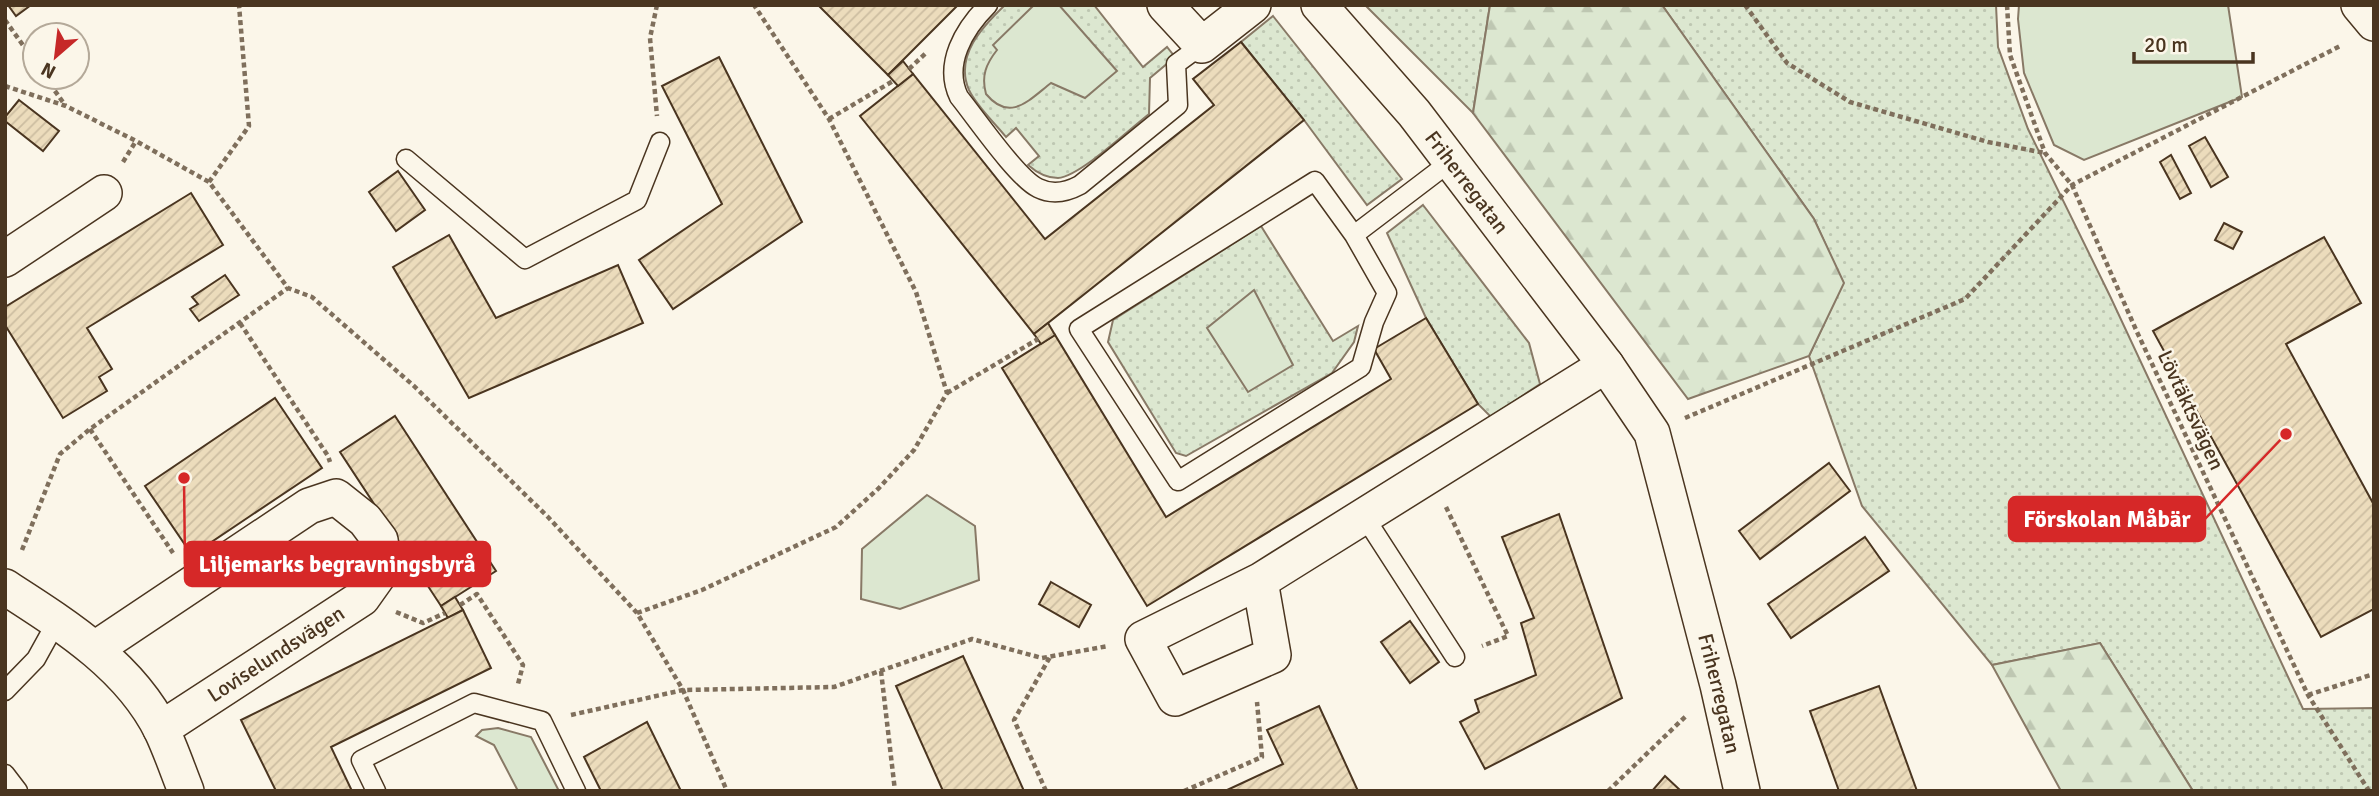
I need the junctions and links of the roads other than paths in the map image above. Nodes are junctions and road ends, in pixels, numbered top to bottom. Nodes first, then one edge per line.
1 (988, 5) edge
2 (1165, 5) edge
3 (1254, 5) edge
4 (1319, 5) edge
5 (2359, 5) edge
6 (2362, 32) edge
7 (1202, 45) junction
8 (660, 142) road end
9 (406, 159) dead end
10 (1450, 162) junction
11 (104, 192) dead end
12 (1354, 235) junction
13 (5, 259) edge
14 (1606, 365) junction
15 (1364, 516) junction
16 (1260, 581) junction
17 (5, 587) edge
18 (57, 621) junction
19 (95, 649) junction
20 (1455, 657) road end
21 (5, 691) edge
22 (161, 729) junction
23 (5, 774) edge
24 (18, 791) edge
25 (186, 791) edge
26 (376, 791) edge
27 (576, 791) edge
28 (1742, 791) edge

1 - 7 lane
2 - 7 street
3 - 7 street
4 - 10 street, Friherregatan
5 - 6 street
8 - 9 lane
10 - 12 lane
10 - 14 street, Friherregatan
11 - 13 street
12 - 12 lane
14 - 15 street
14 - 28 street, Friherregatan
15 - 16 street
15 - 20 lane
16 - 16 street
17 - 18 street
18 - 19 street
18 - 21 lane
19 - 22 street
19 - 22 street, Loviselundsvägen
22 - 25 street
23 - 24 lane
26 - 27 lane

